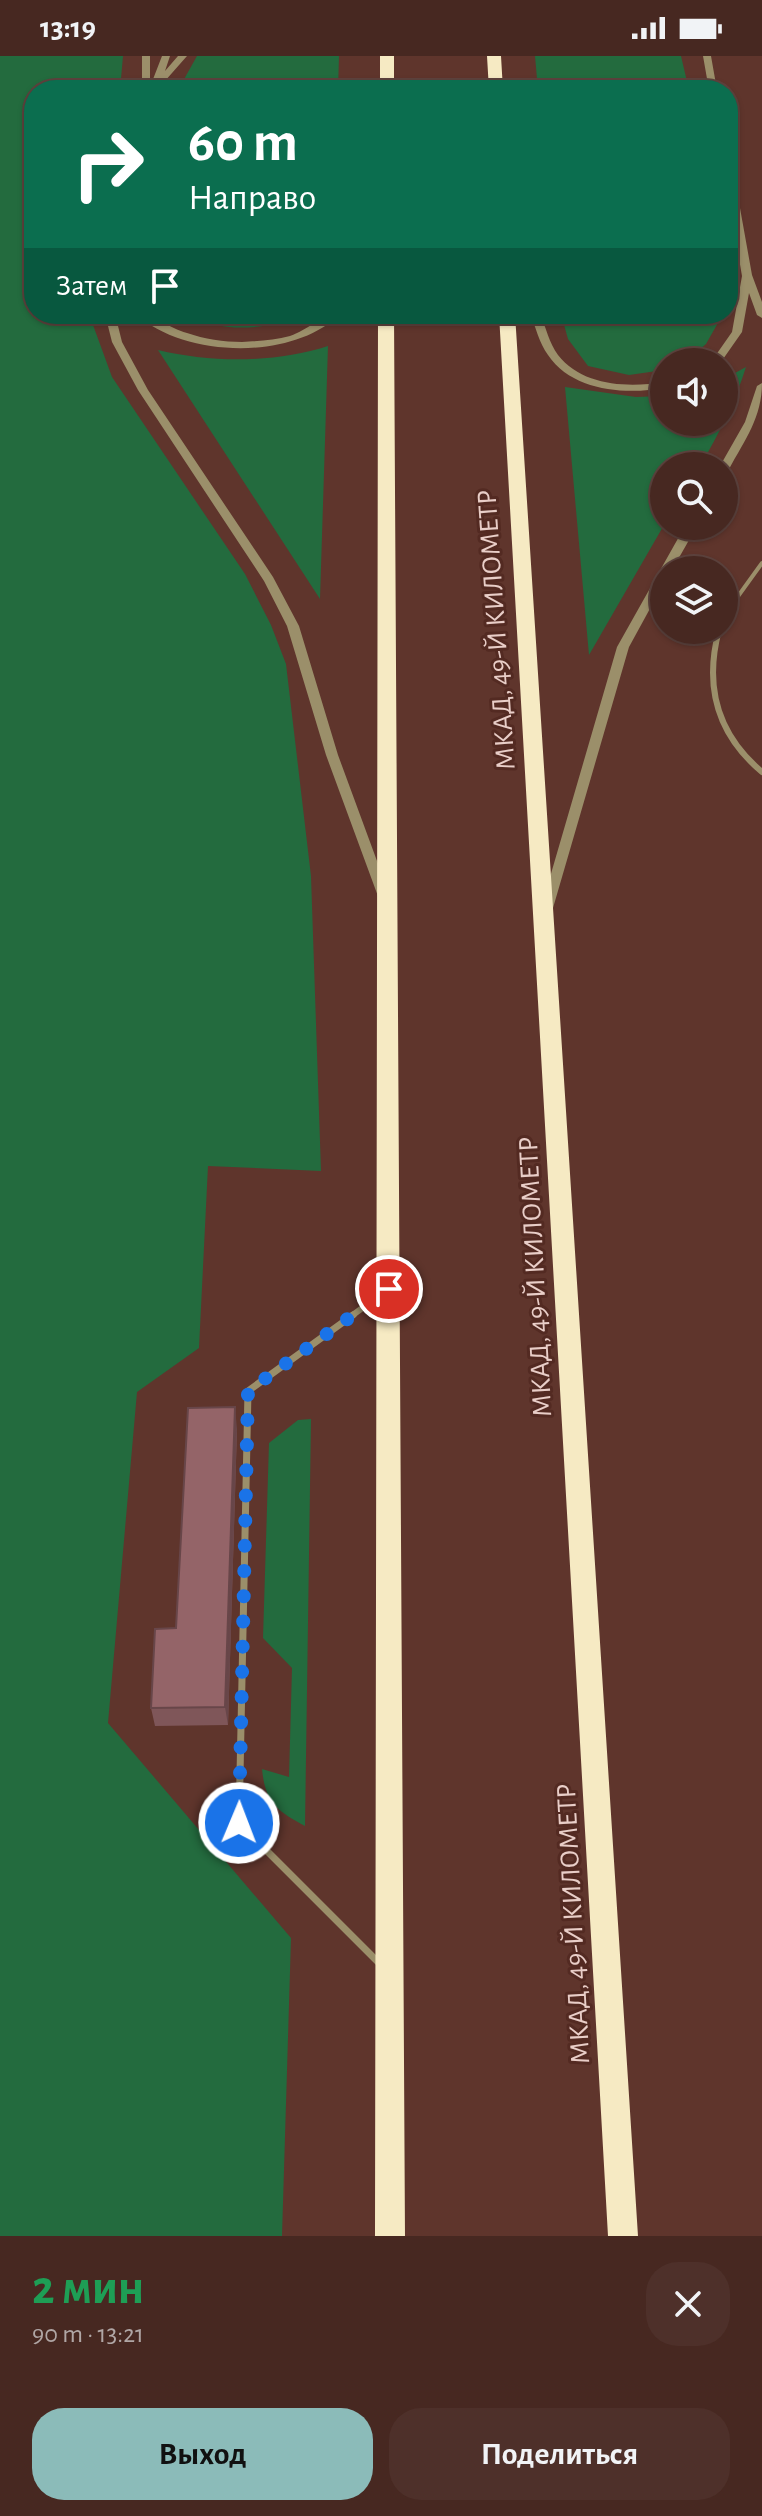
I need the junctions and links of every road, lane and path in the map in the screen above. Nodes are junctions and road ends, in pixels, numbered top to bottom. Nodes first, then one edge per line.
1 (146, 56) edge
2 (166, 56) edge
3 (183, 56) edge
4 (387, 56) edge
5 (494, 56) edge
6 (707, 56) edge
7 (150, 80) edge
8 (155, 80) edge
9 (160, 80) edge
10 (387, 80) edge
11 (495, 80) edge
12 (711, 80) edge
13 (738, 225) edge
14 (747, 275) junction
15 (762, 315) edge
16 (112, 324) edge
17 (156, 324) edge
18 (318, 324) edge
19 (386, 324) edge
20 (508, 324) edge
21 (539, 324) edge
22 (726, 348) edge
23 (650, 385) edge
24 (762, 386) edge
25 (733, 452) edge
26 (761, 565) edge
27 (738, 594) edge
28 (650, 598) edge
29 (717, 644) edge
30 (762, 772) edge
31 (388, 907) junction
32 (545, 916) junction
33 (389, 1289) junction
34 (390, 1974) junction
35 (390, 2236) edge
36 (623, 2236) edge

1 - 7 street
2 - 8 street
3 - 9 street
4 - 10 highway
5 - 11 highway
6 - 12 street
13 - 14 street
14 - 15 street
14 - 22 street
16 - 31 street
17 - 18 street
19 - 31 highway
20 - 32 highway, МКАД, 49-Й КИЛОМЕТР
21 - 23 street
24 - 25 street
26 - 27 lane
28 - 32 street
29 - 30 lane
31 - 33 highway
32 - 36 highway, МКАД, 49-Й КИЛОМЕТР
33 - 34 highway
33 - 34 lane
34 - 35 highway

